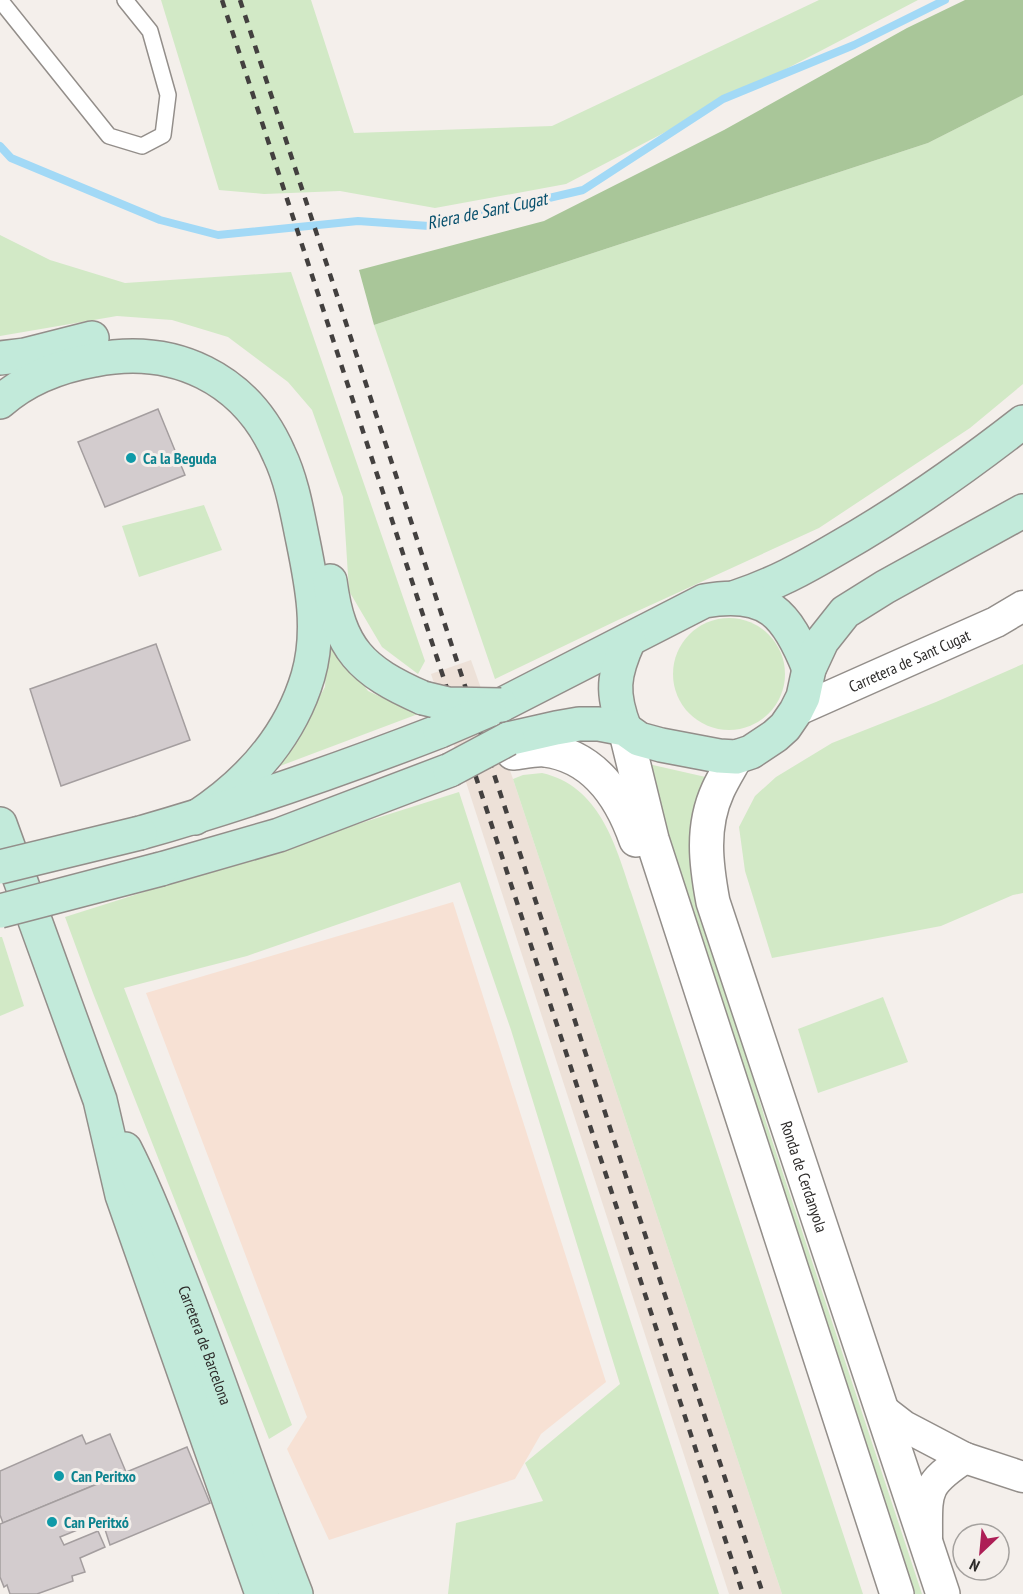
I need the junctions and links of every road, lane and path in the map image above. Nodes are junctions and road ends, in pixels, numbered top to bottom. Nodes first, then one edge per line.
1 (0, 0) edge
2 (125, 0) edge
3 (140, 0) edge
4 (150, 31) junction
5 (0, 358) edge
6 (0, 402) edge
7 (1023, 422) edge
8 (1023, 511) edge
9 (735, 597) junction
10 (1023, 606) edge
11 (629, 640) junction
12 (809, 669) junction
13 (501, 705) junction
14 (796, 711) junction
15 (625, 729) junction
16 (510, 746) junction
17 (736, 757) junction
18 (195, 818) junction
19 (0, 824) edge
20 (0, 867) edge
21 (0, 911) edge
22 (100, 1100) junction
23 (741, 1115) junction
24 (882, 1409) junction
25 (965, 1458) junction
26 (1023, 1478) edge
27 (275, 1541) junction
28 (928, 1546) junction
29 (262, 1594) edge
30 (280, 1594) edge
31 (296, 1594) edge
32 (897, 1594) edge
33 (943, 1594) edge

1 - 4 lane
2 - 4 lane
3 - 4 lane
5 - 13 main road, bridge
6 - 18 main road
7 - 9 main road
8 - 12 main road
9 - 11 main road
9 - 12 main road
10 - 14 street, Carretera de Sant Cugat
11 - 13 main road
11 - 15 main road
12 - 14 main road
13 - 18 main road, bridge
14 - 17 main road
15 - 16 main road
15 - 17 main road
15 - 23 street
16 - 21 main road, bridge
16 - 23 street
17 - 24 street, Ronda de Cerdanyola
18 - 20 main road, bridge
19 - 22 main road, Carretera de Barcelona
22 - 27 main road, Carretera de Barcelona
22 - 29 main road, Carretera de Barcelona
23 - 32 street
24 - 25 street
24 - 28 street, Ronda de Cerdanyola
25 - 26 street
25 - 28 street
27 - 30 main road
27 - 31 main road, Carretera de Barcelona
28 - 33 street, Ronda de Cerdanyola

